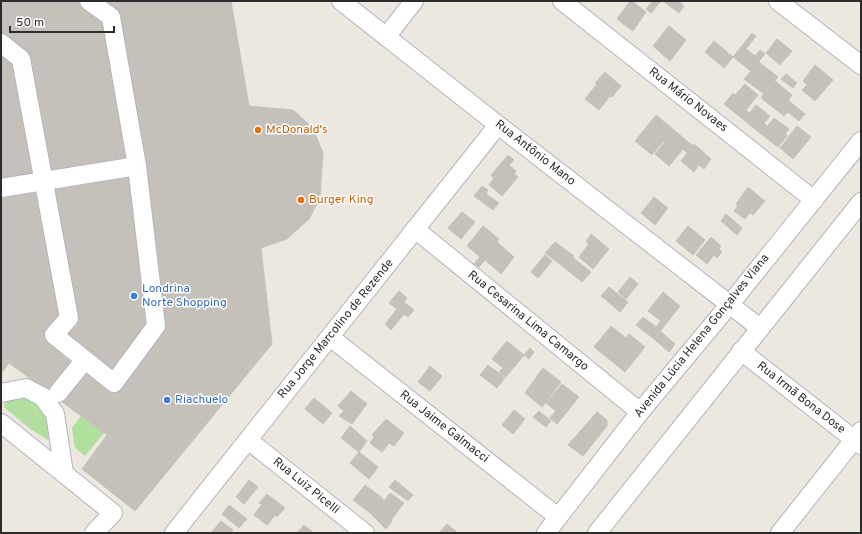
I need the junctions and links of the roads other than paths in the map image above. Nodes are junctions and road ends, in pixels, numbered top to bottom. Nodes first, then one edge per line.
1 (89, 1) edge
2 (341, 1) edge
3 (414, 1) edge
4 (562, 1) edge
5 (778, 1) edge
6 (386, 36) junction
7 (1, 43) edge
8 (861, 65) edge
9 (498, 125) junction
10 (861, 141) edge
11 (137, 166) junction
12 (43, 181) junction
13 (1, 188) edge
14 (814, 200) junction
15 (861, 202) edge
16 (415, 229) junction
17 (730, 304) junction
18 (760, 328) junction
19 (330, 337) junction
20 (741, 351) junction
21 (84, 360) junction
22 (1, 394) edge
23 (58, 394) dead end
24 (640, 412) junction
25 (1, 423) edge
26 (859, 438) edge
27 (248, 440) junction
28 (64, 473) junction
29 (558, 518) junction
30 (94, 533) edge
31 (174, 533) edge
32 (365, 533) edge
33 (546, 533) edge
34 (597, 533) edge
35 (780, 533) edge

1 - 11 street
2 - 6 street, Rua Antônio Mano
3 - 6 street
4 - 14 street, Rua Mário Novaes
5 - 8 street
6 - 9 street, Rua Antônio Mano
7 - 12 street
9 - 16 street, Rua Jorge Marcolino de Rezende
9 - 17 street, Rua Antônio Mano
10 - 14 street, Avenida Lúcia Helena Gonçalves Viana
11 - 12 street
11 - 21 street
12 - 13 street
12 - 21 street
14 - 17 street, Avenida Lúcia Helena Gonçalves Viana
15 - 18 street
16 - 19 street, Rua Jorge Marcolino de Rezende
16 - 24 street, Rua Cesarina Lima Camargo
17 - 18 street, Rua Antônio Mano
17 - 24 street, Avenida Lúcia Helena Gonçalves Viana
18 - 20 street
19 - 27 street, Rua Jorge Marcolino de Rezende
19 - 29 street, Rua Jaime Galmacci
20 - 26 street, Rua Irmã Bona Dose
20 - 34 street
21 - 23 street
22 - 28 street
24 - 29 street, Avenida Lúcia Helena Gonçalves Viana
25 - 28 street
26 - 35 street
27 - 31 street, Rua Jorge Marcolino de Rezende
27 - 32 street, Rua Luiz Picelli
28 - 30 street
29 - 33 street, Avenida Lúcia Helena Gonçalves Viana

